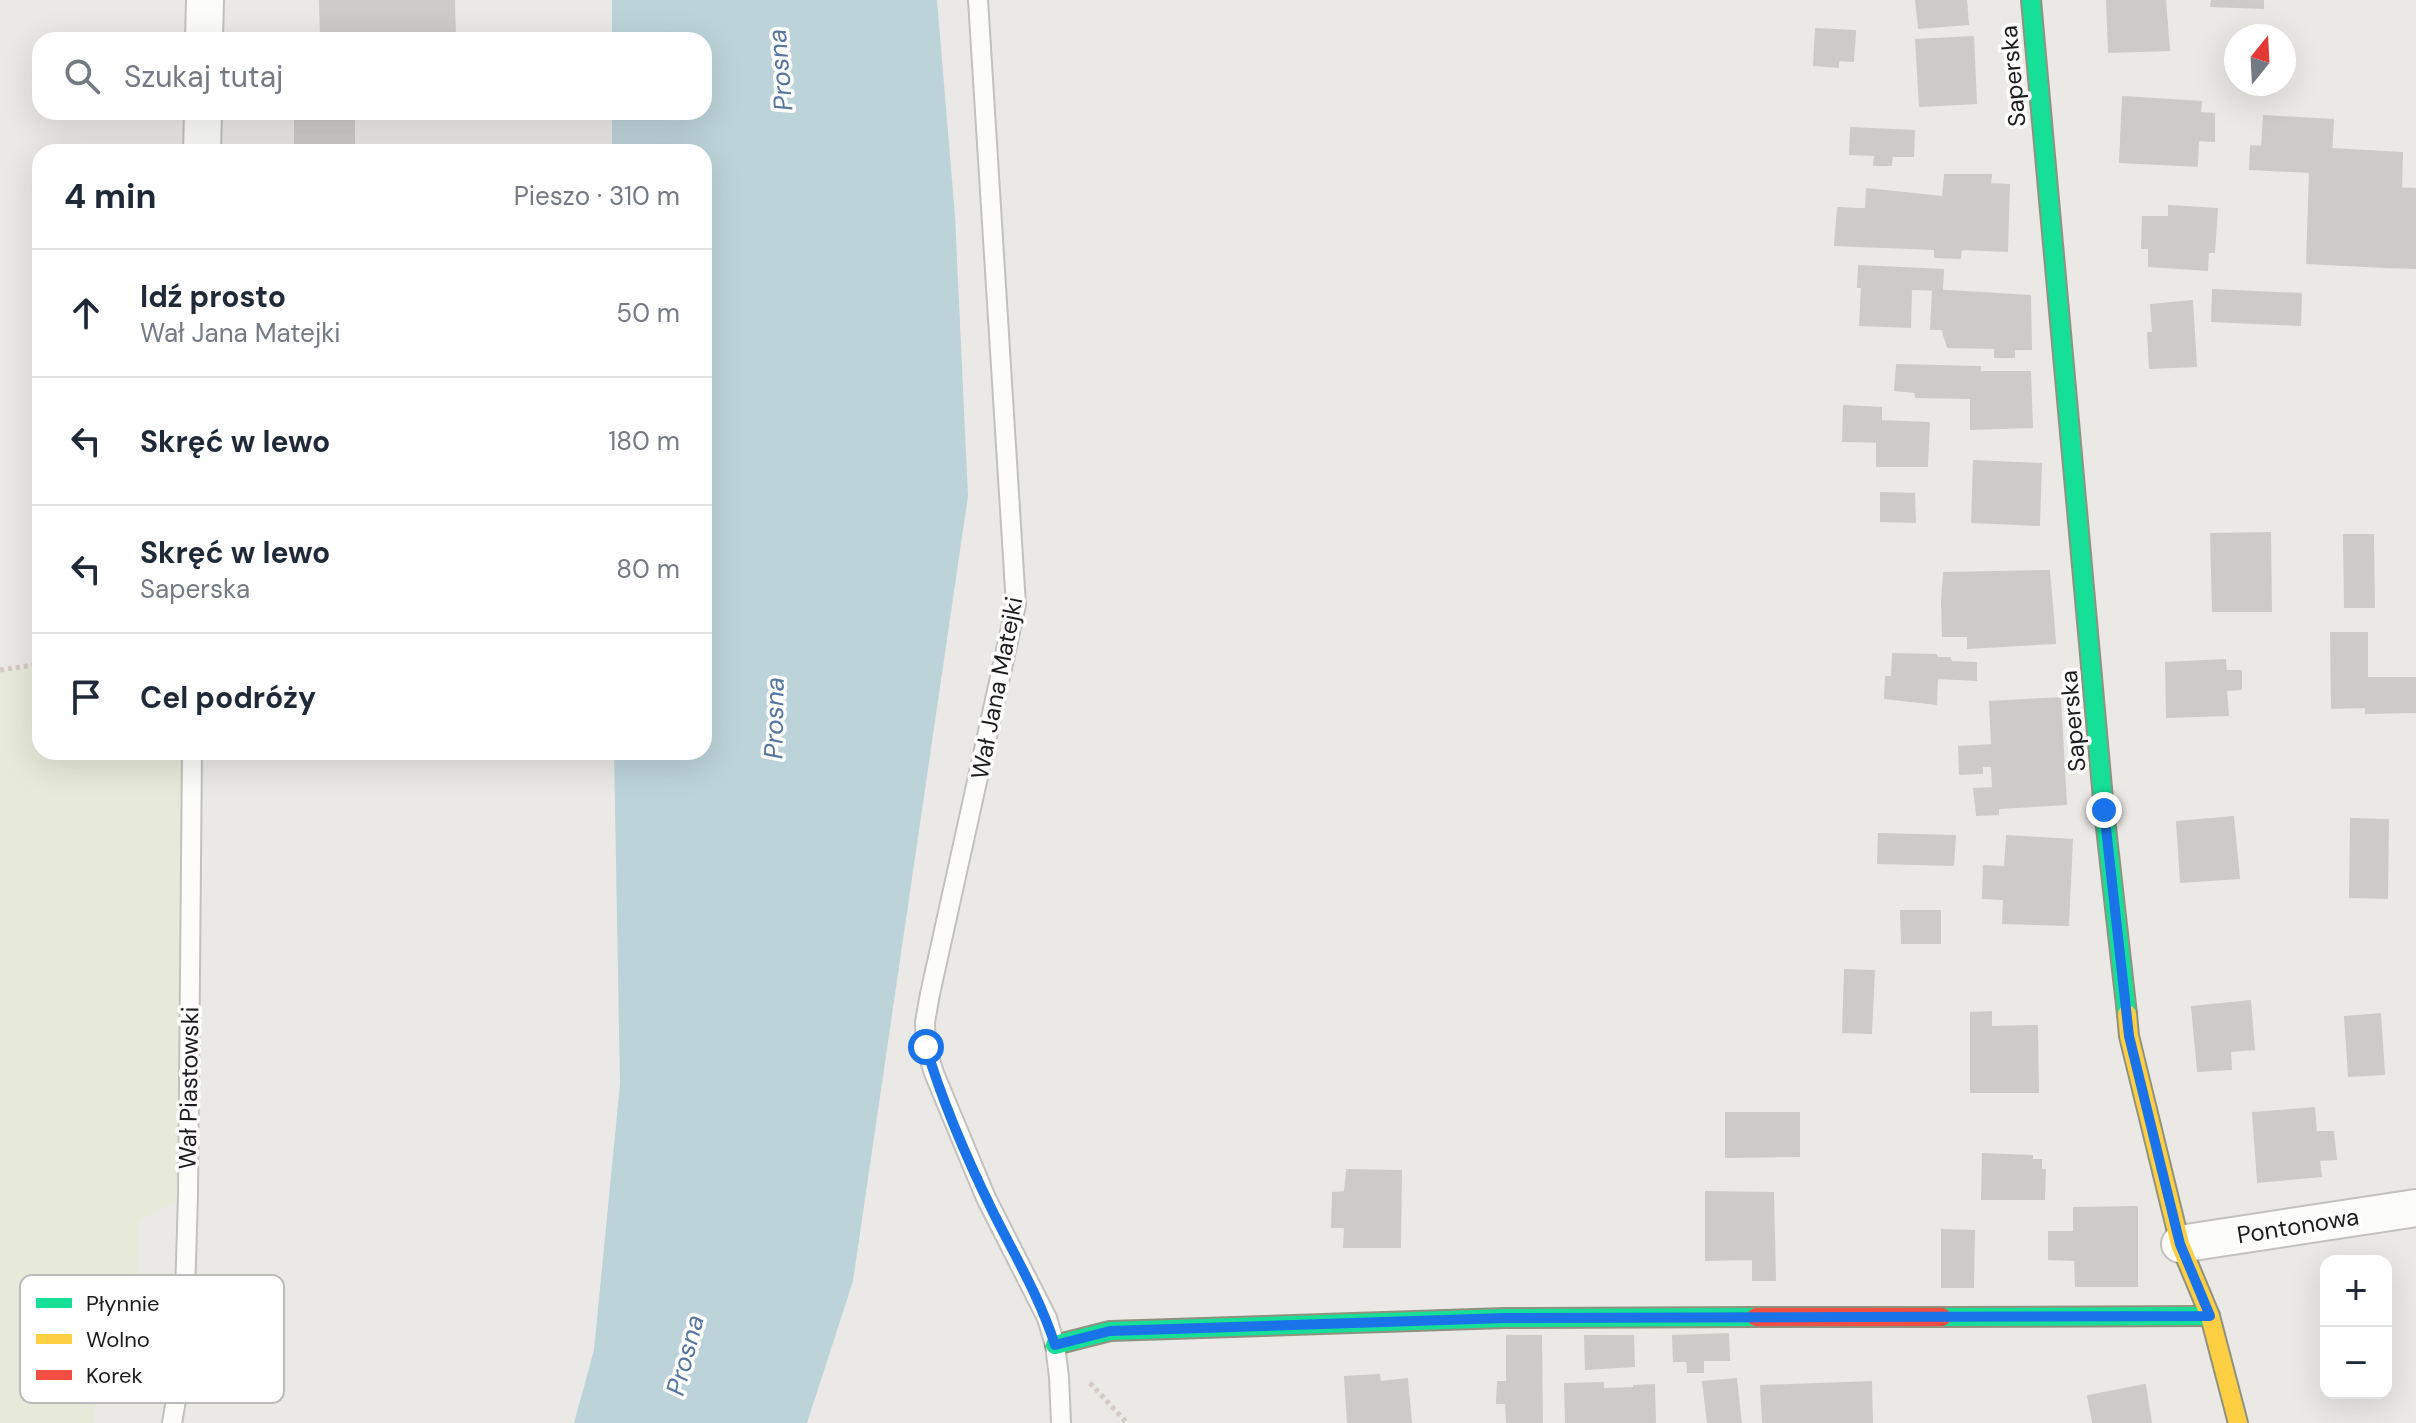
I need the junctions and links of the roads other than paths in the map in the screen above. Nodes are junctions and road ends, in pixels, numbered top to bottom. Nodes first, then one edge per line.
1 (205, 0) edge
2 (978, 0) edge
3 (2031, 0) edge
4 (204, 32) edge
5 (203, 120) edge
6 (202, 144) edge
7 (192, 760) edge
8 (2416, 1208) edge
9 (2180, 1244) junction
10 (186, 1275) edge
11 (2210, 1316) junction
12 (1055, 1345) junction
13 (175, 1403) edge
14 (172, 1423) edge
15 (1061, 1423) edge
16 (2238, 1423) edge

1 - 4 street
2 - 12 lane, Wał Jana Matejki
3 - 9 street, Saperska
5 - 6 street
7 - 10 lane, Wał Piastowski
8 - 9 street, Pontonowa
9 - 11 street, Saperska
11 - 12 street
11 - 16 street, Saperska
12 - 15 lane, Wał Jana Matejki
13 - 14 lane, Wał Piastowski

